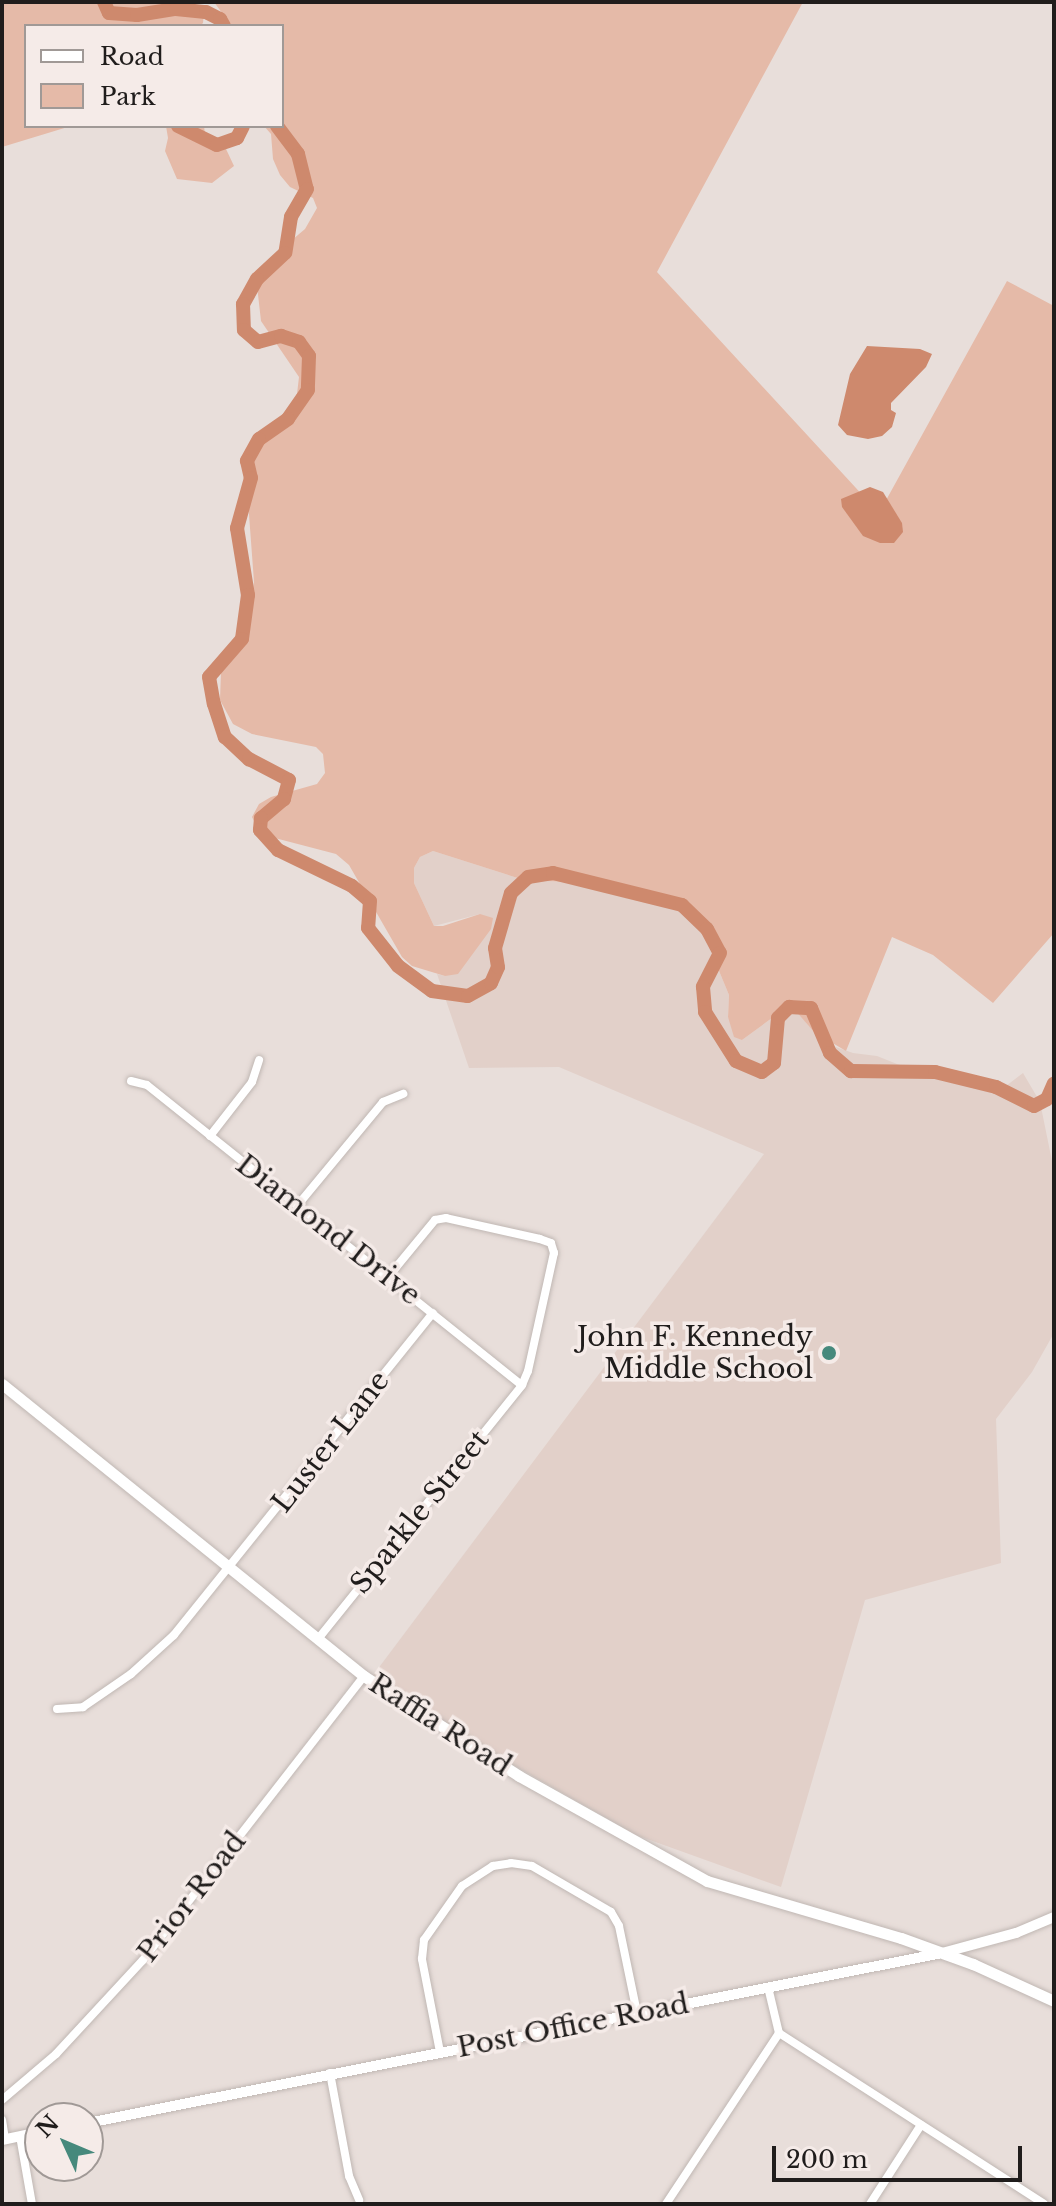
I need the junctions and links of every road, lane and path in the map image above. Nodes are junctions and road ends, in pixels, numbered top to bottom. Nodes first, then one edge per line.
1 (259, 1060) dead end
2 (131, 1081) dead end
3 (403, 1094) dead end
4 (210, 1136) junction
5 (297, 1206) junction
6 (388, 1277) junction
7 (433, 1313) junction
8 (2, 1384) edge
9 (522, 1385) junction
10 (230, 1570) junction
11 (318, 1639) junction
12 (364, 1676) junction
13 (57, 1709) dead end
14 (1054, 1917) edge
15 (942, 1953) junction
16 (768, 1987) junction
17 (1054, 2001) edge
18 (637, 2013) junction
19 (779, 2033) junction
20 (440, 2052) junction
21 (330, 2073) junction
22 (2, 2100) edge
23 (2, 2120) edge
24 (104, 2120) edge
25 (921, 2125) junction
26 (24, 2135) edge
27 (20, 2136) junction
28 (4, 2140) edge
29 (361, 2203) edge
30 (32, 2204) edge
31 (666, 2204) edge
32 (870, 2204) edge
33 (1044, 2204) edge

1 - 4 street
2 - 4 street, Diamond Drive
3 - 5 street
4 - 5 street, Diamond Drive
5 - 6 street, Diamond Drive
6 - 7 street, Diamond Drive
6 - 9 street
7 - 9 street, Diamond Drive
7 - 10 street, Luster Lane
8 - 10 main road, Raffia Road
9 - 11 street, Sparkle Street
10 - 11 main road, Raffia Road
10 - 13 street, Luster Lane
11 - 12 main road, Raffia Road
12 - 15 main road, Raffia Road
12 - 22 street, Prior Road
14 - 15 street, Post Office Road
15 - 16 street, Post Office Road
15 - 17 main road, Raffia Road
16 - 18 street, Post Office Road
16 - 19 street
18 - 20 street, Post Office Road
18 - 20 street
19 - 25 street
19 - 31 street
20 - 21 street, Post Office Road
21 - 24 street, Post Office Road
21 - 29 street
23 - 28 street
25 - 32 street
25 - 33 street
26 - 27 street
27 - 28 street
27 - 30 street

